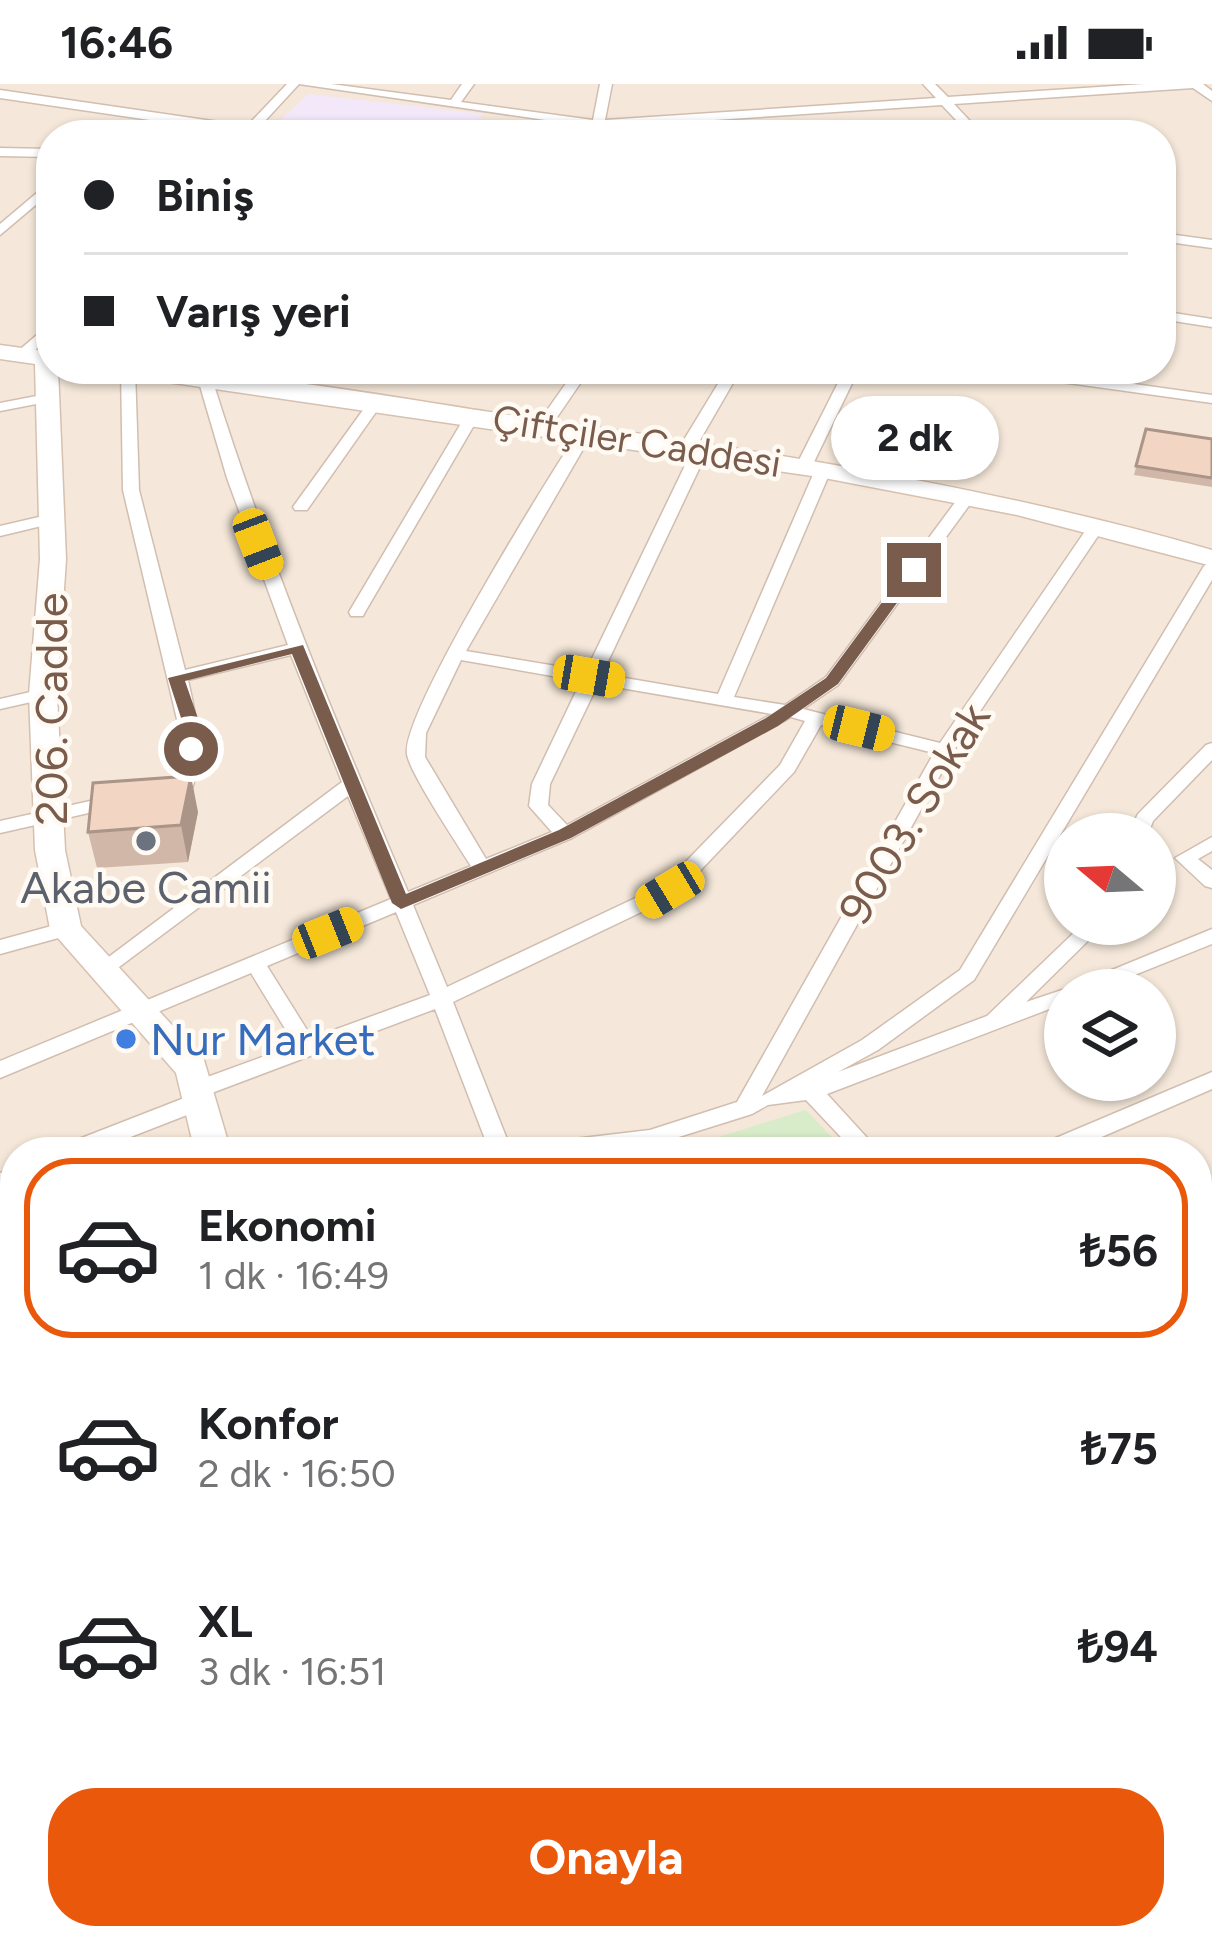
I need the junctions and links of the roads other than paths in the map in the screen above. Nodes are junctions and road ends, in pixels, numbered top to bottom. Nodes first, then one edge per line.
1 (293, 84) edge
2 (305, 84) edge
3 (468, 84) edge
4 (606, 84) edge
5 (929, 84) edge
6 (1196, 84) edge
7 (2, 89) edge
8 (1212, 98) edge
9 (943, 99) junction
10 (454, 104) junction
11 (175, 120) edge
12 (259, 120) edge
13 (544, 120) edge
14 (602, 120) edge
15 (711, 120) edge
16 (963, 120) edge
17 (0, 152) edge
18 (36, 153) edge
19 (36, 199) edge
20 (0, 231) edge
21 (1176, 239) edge
22 (1212, 244) edge
23 (1176, 317) edge
24 (1212, 323) edge
25 (41, 384) edge
26 (127, 384) edge
27 (206, 384) edge
28 (236, 384) edge
29 (573, 384) edge
30 (726, 384) edge
31 (846, 384) edge
32 (1104, 384) edge
33 (47, 398) junction
34 (1212, 399) edge
35 (376, 402) junction
36 (0, 406) edge
37 (473, 415) junction
38 (544, 426) junction
39 (585, 432) junction
40 (694, 449) junction
41 (813, 468) junction
42 (968, 496) junction
43 (302, 507) dead end
44 (52, 519) junction
45 (1096, 526) junction
46 (0, 531) edge
47 (1212, 562) edge
48 (357, 612) dead end
49 (298, 648) junction
50 (455, 654) junction
51 (589, 676) junction
52 (176, 678) junction
53 (43, 694) junction
54 (724, 700) junction
55 (0, 704) edge
56 (787, 711) junction
57 (816, 718) junction
58 (1212, 749) edge
59 (945, 750) junction
60 (352, 783) junction
61 (1150, 813) edge
62 (53, 814) junction
63 (0, 827) edge
64 (565, 834) junction
65 (1212, 843) edge
66 (483, 870) junction
67 (1212, 881) edge
68 (401, 903) junction
69 (66, 929) junction
70 (1212, 936) edge
71 (1073, 945) edge
72 (0, 947) edge
73 (255, 963) junction
74 (104, 968) junction
75 (1130, 969) edge
76 (445, 997) junction
77 (1044, 1003) edge
78 (142, 1009) junction
79 (988, 1026) junction
80 (308, 1048) junction
81 (0, 1070) edge
82 (1212, 1080) edge
83 (811, 1091) junction
84 (200, 1095) junction
85 (773, 1098) junction
86 (744, 1108) junction
87 (103, 1137) edge
88 (210, 1137) edge
89 (496, 1137) edge
90 (673, 1137) edge
91 (855, 1137) edge
92 (1080, 1137) edge

1 - 12 street
2 - 10 street
3 - 10 street
4 - 14 street
5 - 9 street
6 - 8 street
6 - 9 street
7 - 11 street
9 - 15 street
9 - 16 street
10 - 13 street
17 - 18 street
19 - 20 street
21 - 22 street
23 - 24 street
25 - 33 street, 206. Cadde
26 - 52 street
27 - 49 street
28 - 35 street, Çiftçiler Caddesi
29 - 38 street
30 - 40 street
31 - 41 street
32 - 34 street
33 - 36 street
33 - 44 street, 206. Cadde
35 - 37 street, Çiftçiler Caddesi
35 - 43 street
37 - 38 street, Çiftçiler Caddesi
37 - 48 street
38 - 39 street, Çiftçiler Caddesi
39 - 40 street, Çiftçiler Caddesi
39 - 50 street
40 - 41 street, Çiftçiler Caddesi
40 - 51 street
41 - 42 street, Çiftçiler Caddesi
41 - 54 street
42 - 45 street, Çiftçiler Caddesi
42 - 56 street
44 - 46 street
44 - 53 street, 206. Cadde
45 - 47 street, Çiftçiler Caddesi
45 - 59 street, 9003. Sokak
47 - 85 street
49 - 52 street
49 - 60 street
50 - 51 street
50 - 66 street
51 - 54 street
51 - 64 street
52 - 62 street
53 - 55 street
53 - 62 street, 206. Cadde
54 - 56 street
56 - 57 street
56 - 64 street
57 - 59 street
57 - 76 street
58 - 61 street
59 - 86 street, 9003. Sokak
60 - 68 street
60 - 74 street
62 - 63 street
62 - 69 street, 206. Cadde
64 - 66 street
65 - 67 street
66 - 68 street
68 - 73 street
68 - 76 street
69 - 72 street
69 - 74 street
70 - 75 street
71 - 79 street
73 - 78 street
73 - 80 street
74 - 78 street
76 - 80 street
76 - 89 street
77 - 79 street
78 - 81 street
78 - 84 street
79 - 83 street
80 - 84 street
82 - 92 street
83 - 85 street
83 - 91 street
84 - 87 street
84 - 88 street
85 - 86 street
86 - 90 street

